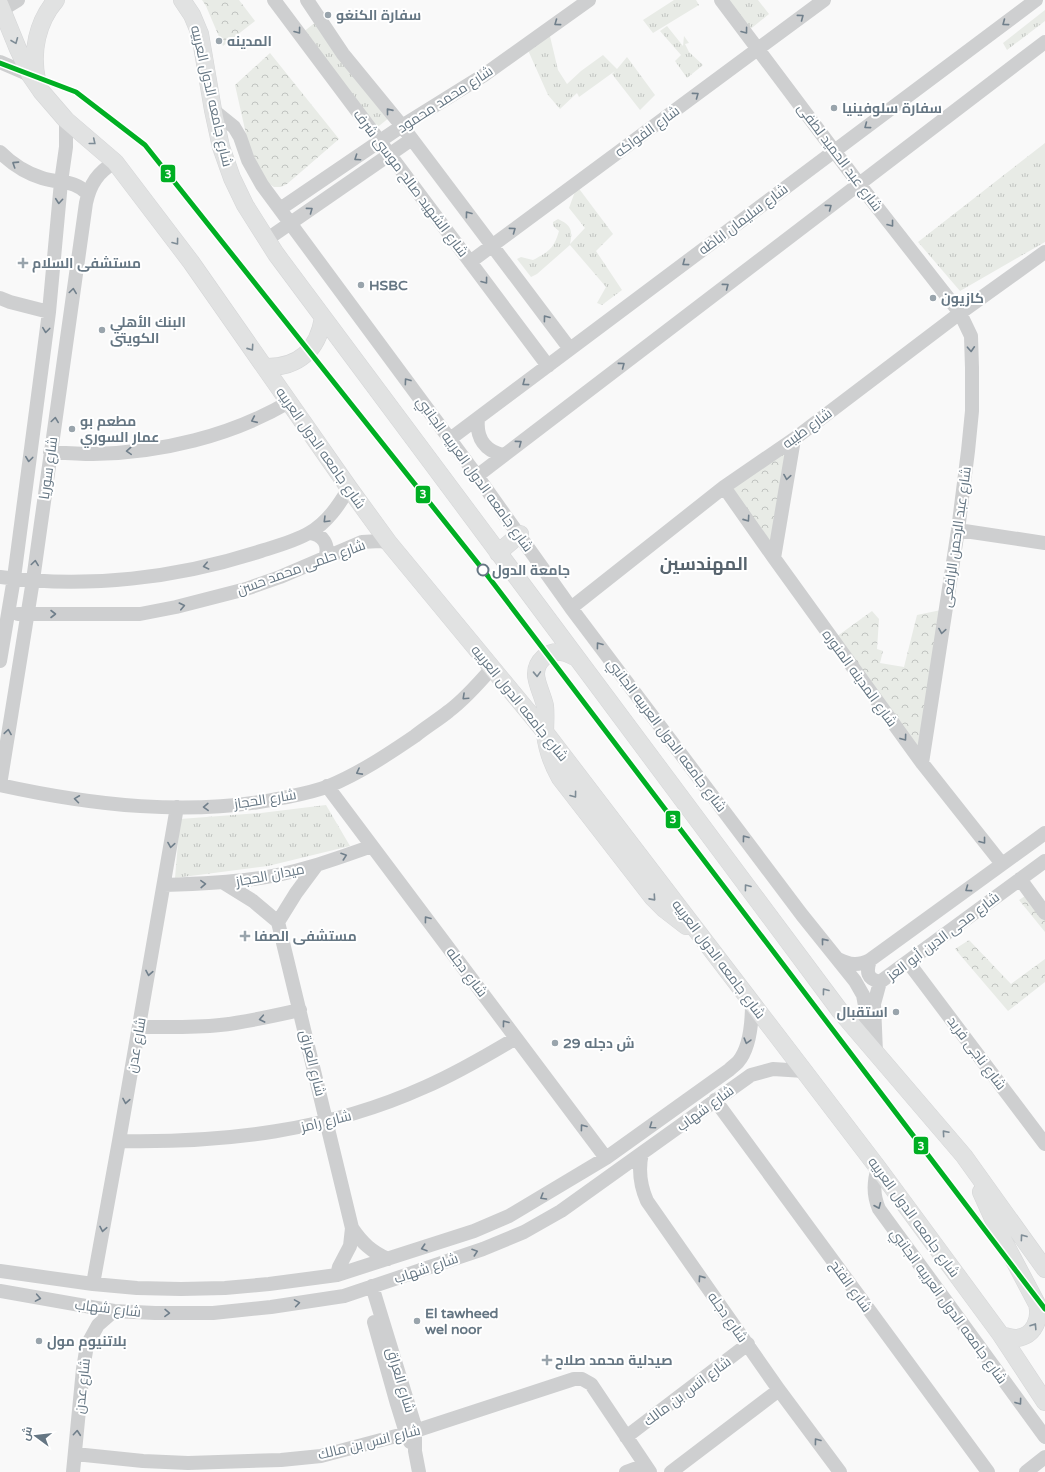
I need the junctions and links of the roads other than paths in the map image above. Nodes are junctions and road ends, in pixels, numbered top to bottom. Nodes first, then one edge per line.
1 (18, 0) edge
2 (56, 0) edge
3 (182, 0) edge
4 (274, 0) edge
5 (589, 0) edge
6 (721, 0) edge
7 (824, 0) edge
8 (1036, 0) edge
9 (313, 2) edge
10 (1, 8) edge
11 (1045, 42) edge
12 (758, 49) junction
13 (0, 62) edge
14 (34, 81) junction
15 (213, 110) junction
16 (66, 120) junction
17 (402, 126) junction
18 (412, 139) junction
19 (380, 142) junction
20 (835, 151) junction
21 (0, 152) edge
22 (389, 154) junction
23 (115, 162) junction
24 (61, 182) junction
25 (860, 184) junction
26 (88, 194) junction
27 (280, 209) junction
28 (292, 224) junction
29 (266, 240) junction
30 (492, 246) junction
31 (1045, 252) edge
32 (470, 262) junction
33 (0, 298) edge
34 (49, 312) junction
35 (960, 313) junction
36 (323, 318) junction
37 (570, 349) junction
38 (548, 366) junction
39 (265, 368) junction
40 (289, 402) junction
41 (478, 419) junction
42 (450, 439) junction
43 (794, 439) junction
44 (50, 452) junction
45 (503, 455) junction
46 (477, 476) junction
47 (724, 487) junction
48 (349, 488) junction
49 (958, 530) junction
50 (309, 533) junction
51 (520, 534) junction
52 (389, 543) junction
53 (1045, 543) edge
54 (498, 552) junction
55 (325, 558) junction
56 (774, 558) junction
57 (7, 578) edge
58 (33, 580) junction
59 (571, 608) junction
60 (4, 612) edge
61 (26, 614) junction
62 (575, 657) junction
63 (0, 661) edge
64 (492, 668) junction
65 (545, 732) junction
66 (922, 763) junction
67 (0, 785) edge
68 (327, 786) junction
69 (177, 807) junction
70 (1045, 833) edge
71 (372, 846) junction
72 (1045, 861) edge
73 (1002, 864) junction
74 (316, 866) junction
75 (1020, 879) junction
76 (224, 883) junction
77 (164, 885) junction
78 (1045, 913) edge
79 (278, 922) junction
80 (838, 959) junction
81 (870, 960) junction
82 (908, 962) junction
83 (880, 982) junction
84 (752, 1003) junction
85 (300, 1010) junction
86 (140, 1027) junction
87 (862, 1036) junction
88 (516, 1038) junction
89 (876, 1053) junction
90 (739, 1060) junction
91 (804, 1070) junction
92 (751, 1075) junction
93 (715, 1100) junction
94 (327, 1122) junction
95 (119, 1141) junction
96 (1045, 1144) edge
97 (642, 1154) junction
98 (964, 1156) junction
99 (606, 1158) junction
100 (878, 1168) junction
101 (352, 1228) junction
102 (388, 1259) junction
103 (1045, 1269) edge
104 (0, 1271) edge
105 (337, 1275) junction
106 (93, 1284) junction
107 (368, 1287) junction
108 (0, 1292) edge
109 (114, 1311) junction
110 (1001, 1335) junction
111 (748, 1344) junction
112 (779, 1390) junction
113 (1045, 1402) edge
114 (410, 1432) junction
115 (626, 1437) junction
116 (1045, 1437) edge
117 (75, 1454) junction
118 (1045, 1457) edge
119 (281, 1466) edge
120 (188, 1467) edge
121 (647, 1468) edge
122 (73, 1472) edge
123 (419, 1472) edge
124 (626, 1472) edge
125 (670, 1472) edge
126 (840, 1472) edge
127 (988, 1472) edge
128 (1026, 1472) edge

1 - 10 street
2 - 14 main road
3 - 15 main road, شارع جامعه الدول العربيه
4 -> 19 street, شارع الشهيد صالح موسى شرف
5 -> 17 street, شارع محمد محمود
6 -> 12 street, شارع عبد الحميد لطفى
12 -> 7 street, شارع الفواكه
8 -> 20 street, شارع سليمان اباظه
17 -> 9 street, شارع الشهيد صالح موسى شرف
10 -> 14 main road, شارع جامعه الدول العربيه
11 - 25 street
12 - 20 street, شارع عبد الحميد لطفى
30 -> 12 street, شارع الفواكه
13 - 14 street
14 - 16 main road, شارع جامعه الدول العربيه
15 - 27 street, شارع جامعه الدول العربيه الجانبي
15 - 29 main road, شارع جامعه الدول العربيه
16 -> 23 main road, شارع جامعه الدول العربيه
16 - 24 street, شارع سوريا
17 - 18 street, شارع الشهيد صالح موسى شرف
17 - 19 street, شارع محمد محمود
18 - 22 street, شارع محمد محمود
30 -> 18 street, شارع الشهيد صالح موسى شرف
19 - 22 street, شارع الشهيد صالح موسى شرف
19 -> 27 street, شارع محمد محمود
20 - 25 street, شارع عبد الحميد لطفى
20 -> 37 street, شارع سليمان اباظه
24 -> 21 street
28 -> 22 street, شارع محمد محمود
22 - 32 street, شارع الشهيد صالح موسى شرف
23 - 26 street, شارع سوريا
23 -> 39 main road, شارع جامعه الدول العربيه
24 - 26 street
24 -> 34 street, شارع سوريا
25 -> 35 street, شارع عبد الحميد لطفى
45 -> 25 street
44 -> 26 street, شارع سوريا
27 - 28 street, شارع جامعه الدول العربيه الجانبي
28 - 29 street, شارع محمد محمود
42 -> 28 street, شارع جامعه الدول العربيه الجانبي
29 - 36 main road, شارع جامعه الدول العربيه
30 - 32 street, شارع الفواكه
37 -> 30 street, شارع الشهيد صالح موسى شرف
31 - 35 street, شارع طيبه
32 -> 38 street, شارع الشهيد صالح موسى شرف
33 - 34 street
34 -> 57 street, شارع سوريا
35 - 43 street, شارع طيبه
35 -> 49 street, شارع عبد الرحمن الرافعى
36 - 39 main road
36 - 54 main road, شارع جامعه الدول العربيه
37 - 38 street, شارع سليمان اباظه
38 -> 41 street, شارع سليمان اباظه
39 - 40 main road, شارع جامعه الدول العربيه
40 -> 44 street
40 - 48 main road, شارع جامعه الدول العربيه
41 - 42 street, شارع سليمان اباظه
41 - 45 street
42 - 46 street, شارع جامعه الدول العربيه الجانبي
43 - 47 street, شارع طيبه
43 -> 56 street
58 -> 44 street, شارع سوريا
45 - 46 street
46 - 51 street, شارع جامعه الدول العربيه الجانبي
47 -> 56 street, شارع المدينه المنوره
47 - 59 street, شارع طيبه
48 -> 50 street, شارع حلمى محمد حسن
48 - 52 main road, شارع جامعه الدول العربيه
49 - 53 street
49 -> 66 street, شارع عبد الرحمن الرافعى
50 - 55 street
50 -> 58 street, شارع حلمى محمد حسن
51 - 54 main road
51 - 59 street, شارع جامعه الدول العربيه الجانبي
52 - 55 street, شارع حلمى محمد حسن
52 - 64 main road, شارع جامعه الدول العربيه
54 - 62 main road, شارع جامعه الدول العربيه
61 -> 55 street, شارع حلمى محمد حسن
56 -> 66 street, شارع المدينه المنوره
57 - 58 street, شارع حلمى محمد حسن
57 - 60 street, شارع سوريا
58 - 61 street, شارع سوريا
80 -> 59 street, شارع جامعه الدول العربيه الجانبي
60 - 61 street, شارع حلمى محمد حسن
60 - 63 street, شارع سوريا
67 -> 61 street, شارع سوريا
62 -> 65 main road
87 -> 62 main road, شارع جامعه الدول العربيه
64 - 65 main road, شارع جامعه الدول العربيه
64 -> 68 street, شارع الحجاز
65 -> 84 main road, شارع جامعه الدول العربيه
66 -> 73 street, شارع المدينه المنوره
69 -> 67 street, شارع الحجاز
68 -> 69 street, شارع الحجاز
68 - 71 street, شارع دجله
69 -> 77 street, شارع عدن
70 - 73 street, شارع محى الدين أبو العز
74 -> 71 street, ميدان الحجاز
88 -> 71 street, شارع دجله
72 - 75 street, شارع محى الدين أبو العز
73 -> 81 street, شارع محى الدين أبو العز
74 - 76 street, ميدان الحجاز
74 - 79 street
75 - 78 street
75 - 82 street, شارع محى الدين أبو العز
77 -> 76 street, ميدان الحجاز
76 - 79 street
77 -> 86 street, شارع عدن
79 - 85 street, شارع العراق
80 - 81 street, شارع محى الدين أبو العز
80 - 87 street, شارع جامعه الدول العربيه الجانبي
81 - 83 street
82 - 83 street, شارع محى الدين أبو العز
82 - 96 street, شارع ناجى فريد
83 - 89 street, شارع محى الدين أبو العز
84 -> 90 street, شارع شهاب
84 - 91 main road, شارع جامعه الدول العربيه
85 -> 86 street
85 - 94 street, شارع العراق
86 -> 95 street, شارع عدن
87 - 89 main road, شارع جامعه الدول العربيه
88 - 94 street, شارع رامز
99 -> 88 street, شارع دجله
98 -> 89 main road, شارع جامعه الدول العربيه
90 - 92 street
90 -> 99 street, شارع شهاب
91 - 92 street, شارع شهاب
91 - 100 main road, شارع جامعه الدول العربيه
92 - 93 street, شارع شهاب
93 - 97 street, شارع شهاب
93 - 127 street, شارع الفتح
94 - 95 street, شارع رامز
94 - 101 street, شارع العراق
95 -> 106 street, شارع عدن
107 -> 97 street, شارع شهاب
111 -> 97 street, شارع دجله
103 -> 98 main road, شارع جامعه الدول العربيه
110 -> 98 main road
99 -> 102 street, شارع شهاب
100 - 110 main road, شارع جامعه الدول العربيه
100 -> 116 street, شارع جامعه الدول العربيه الجانبي
101 - 102 street, شارع العراق
101 - 105 street, شارع العراق
102 - 105 street, شارع شهاب
104 - 106 street, شارع شهاب
105 - 106 street, شارع شهاب
109 -> 107 street, شارع شهاب
107 - 114 street, شارع العراق
108 -> 109 street, شارع شهاب
117 -> 109 street, شارع عدن
110 - 113 main road, شارع جامعه الدول العربيه
111 - 112 street, شارع دجله
111 - 115 street, شارع انس بن مالك
112 - 125 street
126 -> 112 street, شارع دجله
114 - 115 street, شارع انس بن مالك
114 - 119 street, شارع انس بن مالك
114 - 123 street, شارع العراق
115 - 121 street, شارع انس بن مالك
117 - 120 street, شارع انس بن مالك
117 - 122 street, شارع عدن
118 - 128 street
119 - 120 street, شارع انس بن مالك
121 - 124 street

